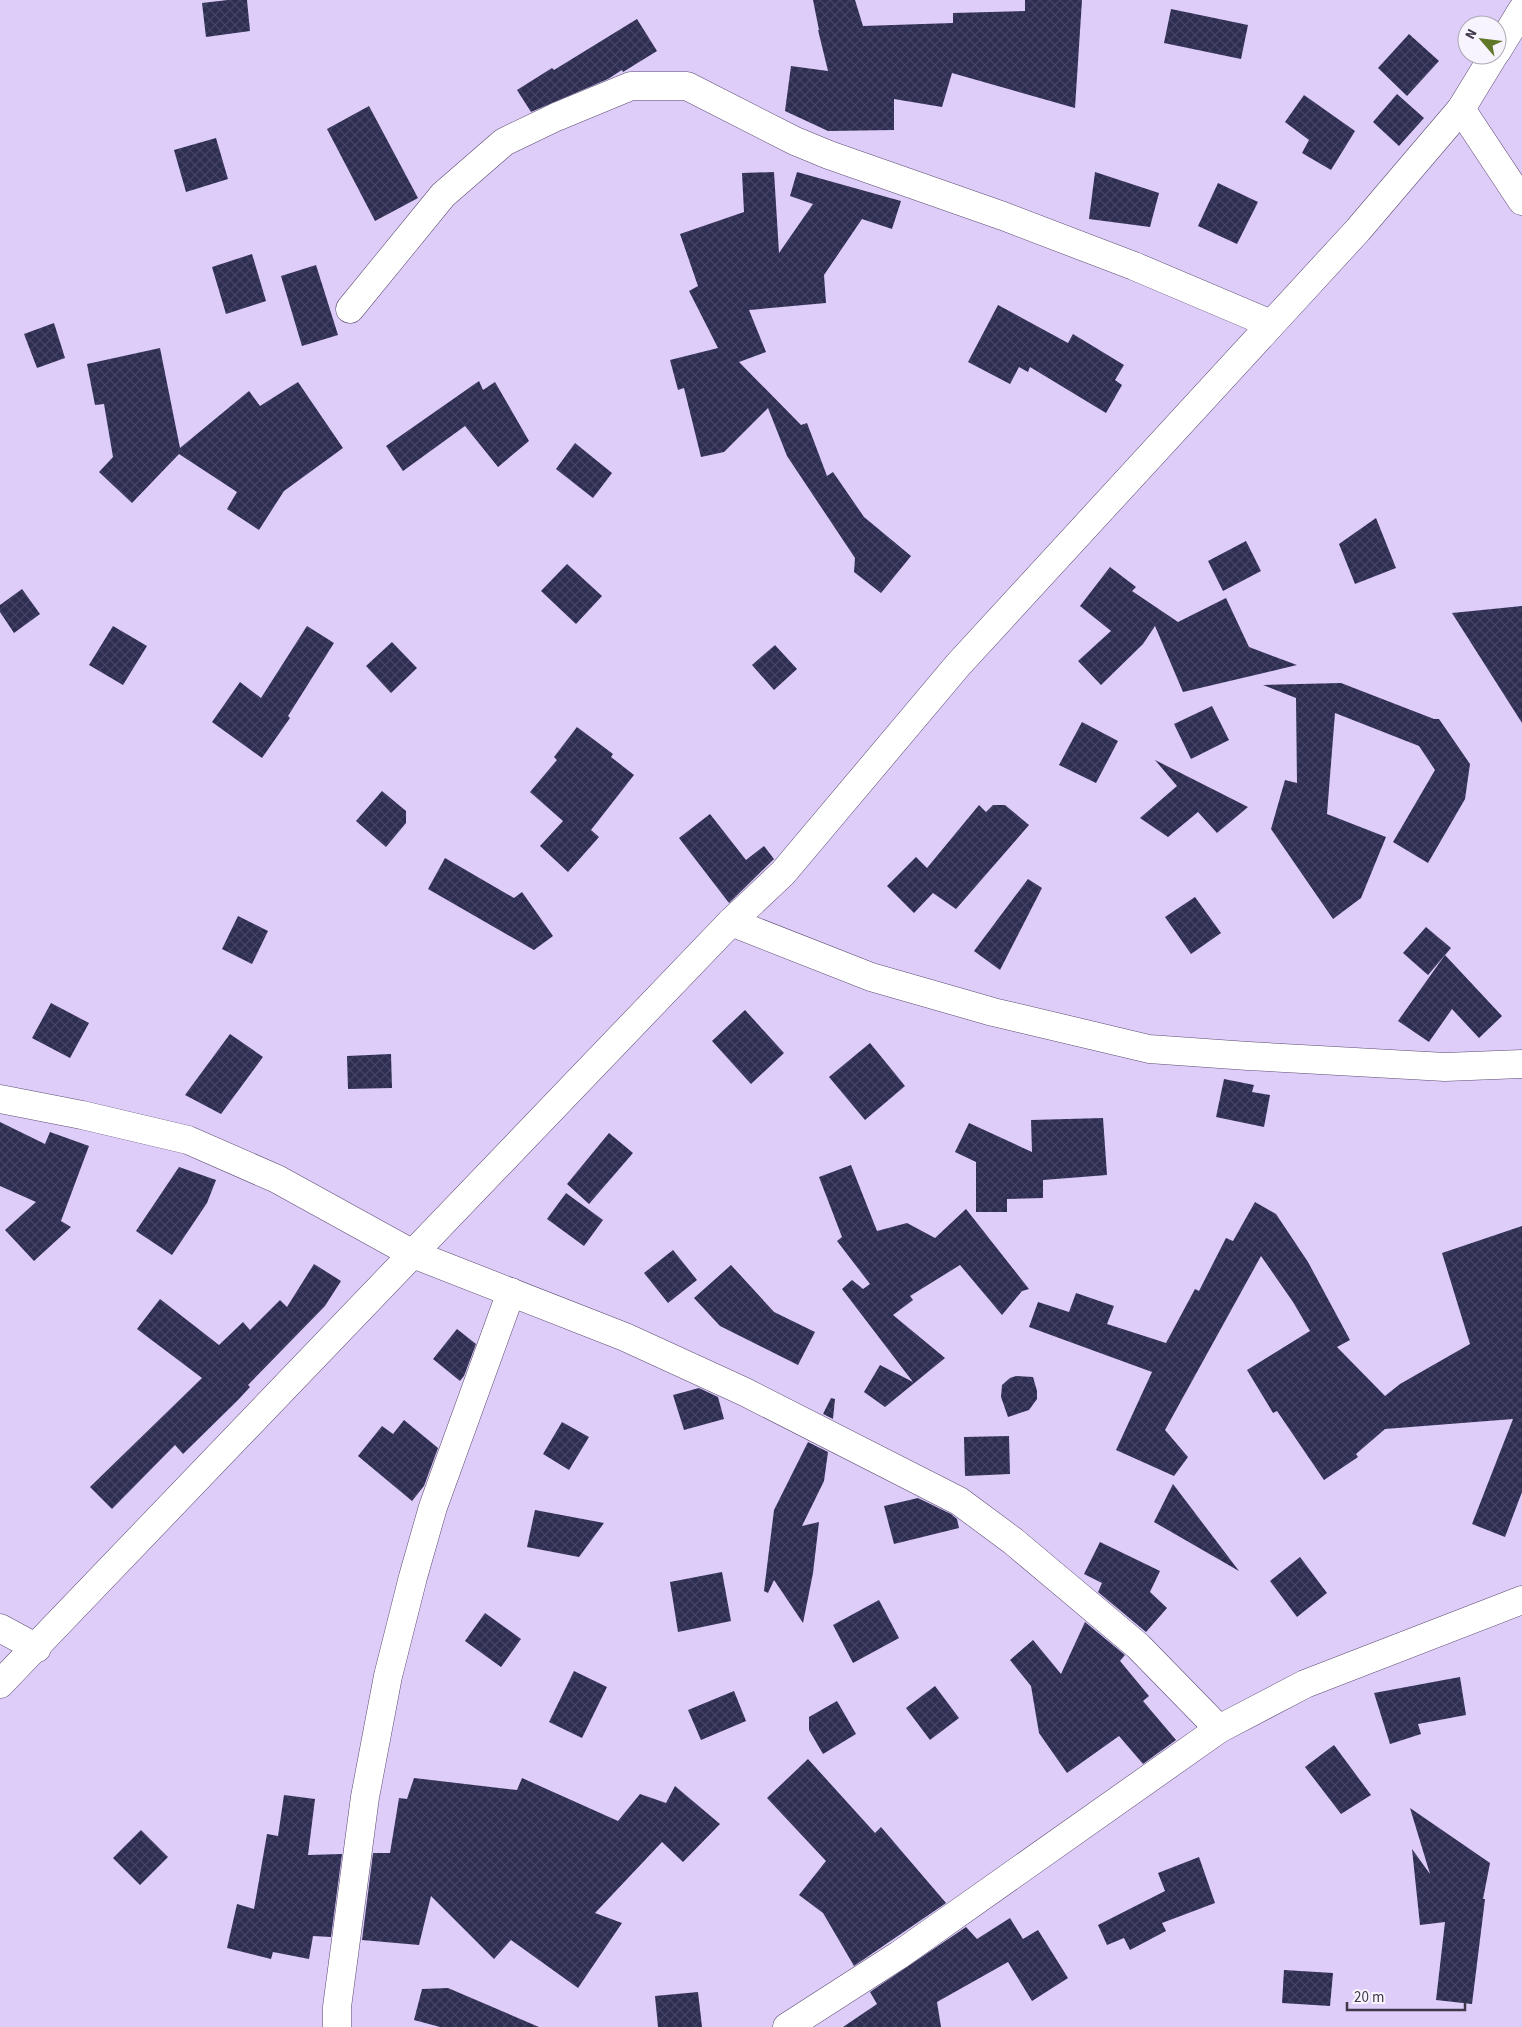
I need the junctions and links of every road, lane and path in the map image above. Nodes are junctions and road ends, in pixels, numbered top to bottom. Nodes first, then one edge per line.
1 (1522, 10) edge
2 (1507, 35) edge
3 (1488, 65) edge
4 (1460, 109) junction
5 (1521, 198) edge
6 (350, 309) dead end
7 (1271, 324) junction
8 (731, 922) junction
9 (1522, 1064) edge
10 (0, 1099) edge
11 (413, 1254) junction
12 (511, 1292) junction
13 (1522, 1600) edge
14 (0, 1628) edge
15 (37, 1648) junction
16 (0, 1684) edge
17 (1218, 1729) junction
18 (337, 2027) edge
19 (787, 2027) edge

1 - 2 street
3 - 4 street
4 - 5 street
4 - 7 street
6 - 7 street
7 - 8 street
8 - 9 street
8 - 11 street
10 - 11 street
11 - 12 street
11 - 15 street
12 - 17 street
12 - 18 street
13 - 17 street
14 - 15 street
15 - 16 street
17 - 19 street

